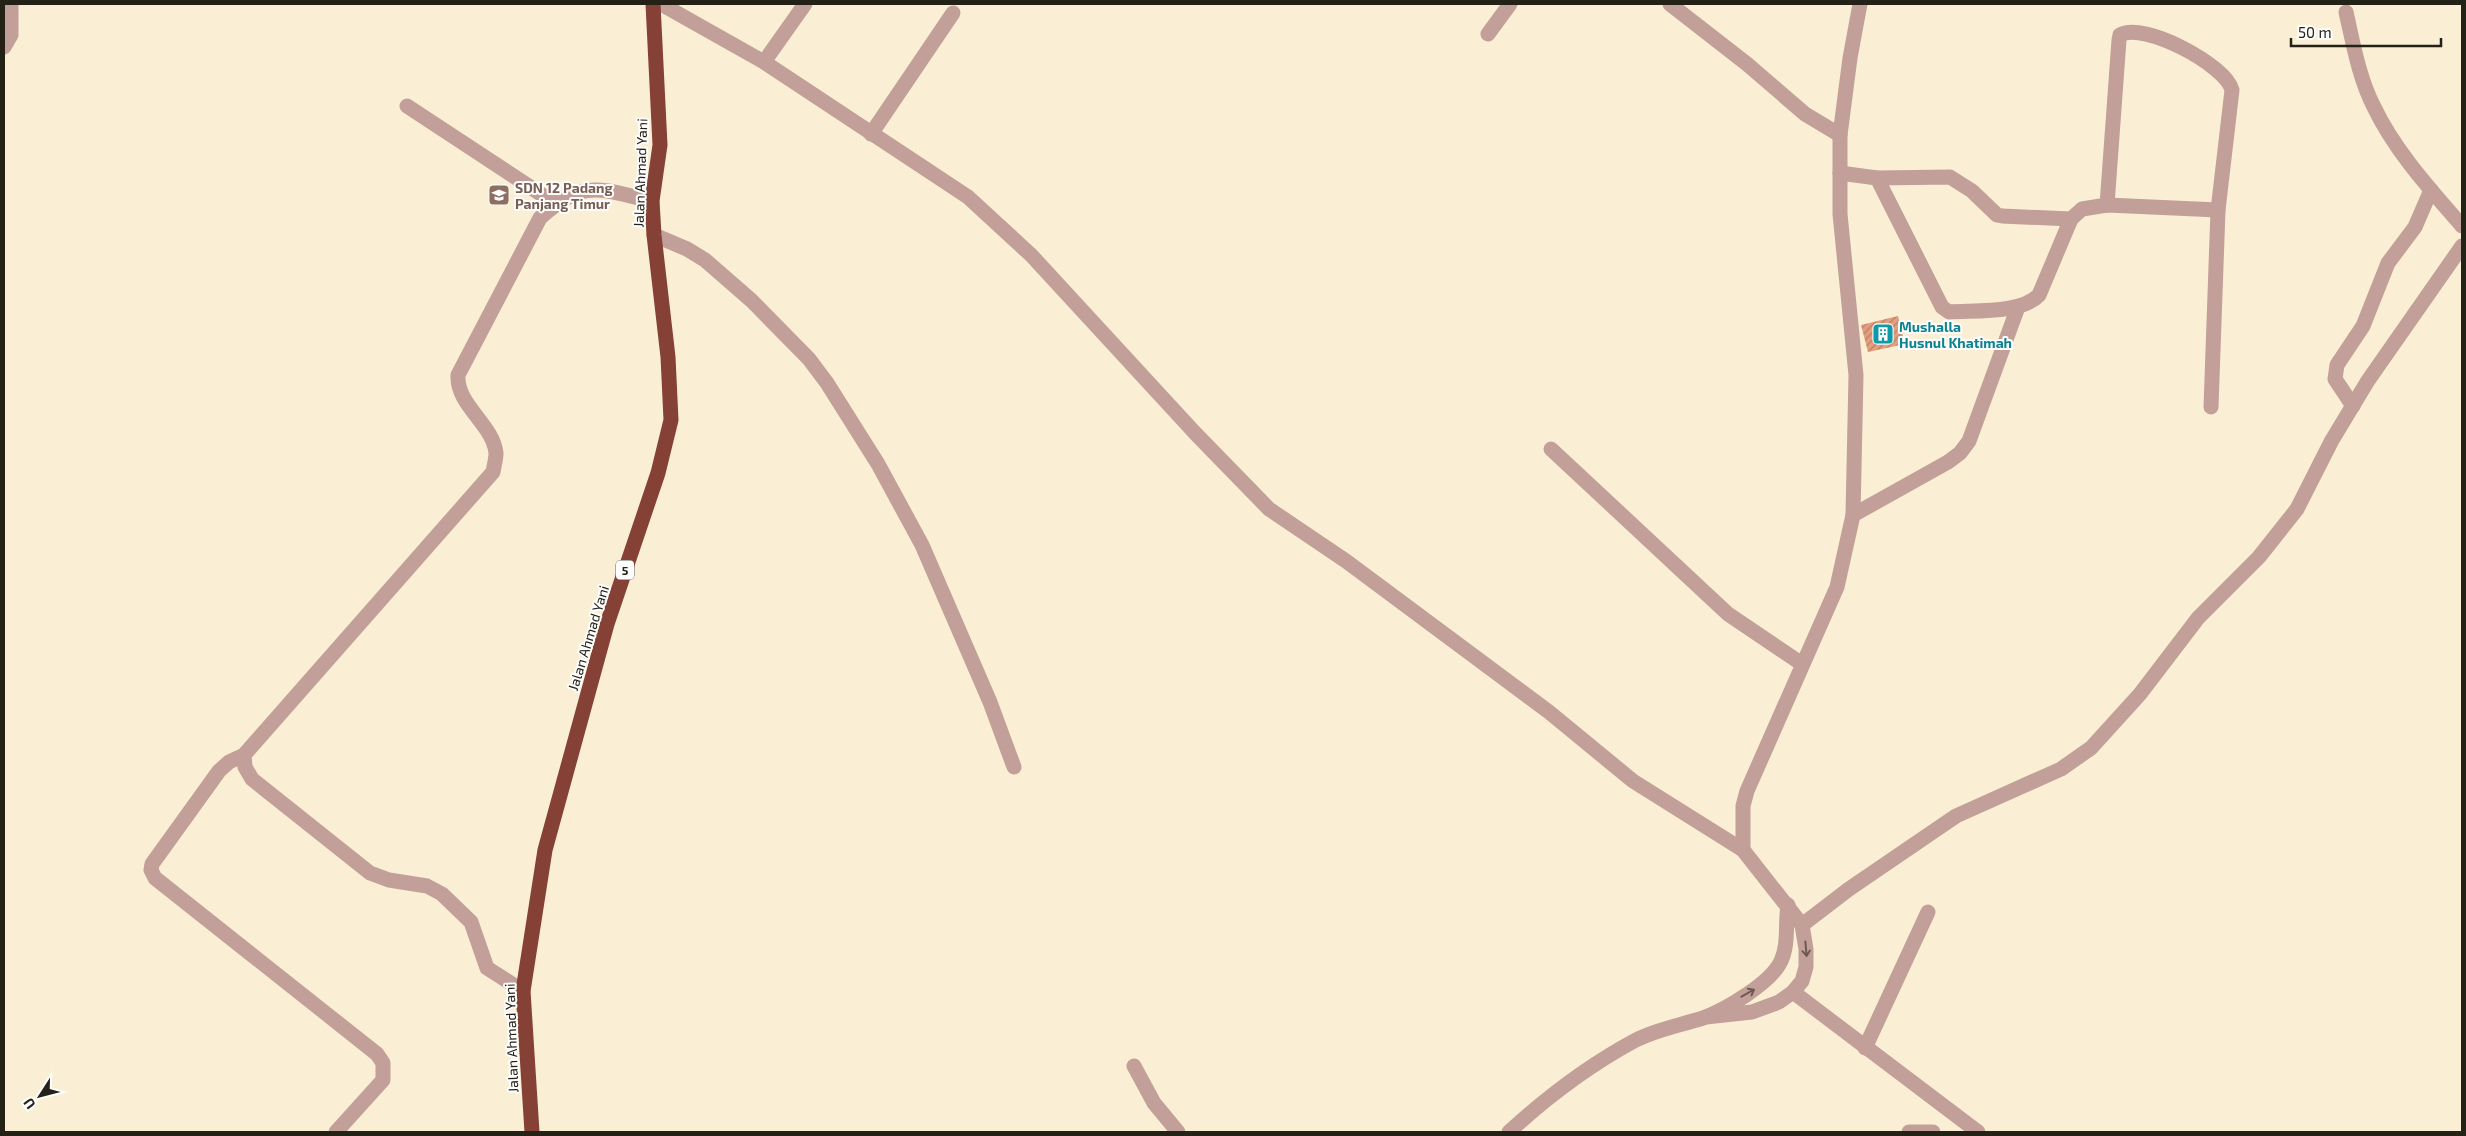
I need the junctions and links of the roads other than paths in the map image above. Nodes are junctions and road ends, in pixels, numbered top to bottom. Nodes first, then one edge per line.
1 (11, 4) edge
2 (653, 4) edge
3 (661, 4) edge
4 (805, 4) edge
5 (1510, 4) edge
6 (1670, 4) edge
7 (1860, 4) edge
8 (2346, 12) dead end
9 (953, 13) dead end
10 (1488, 34) dead end
11 (4, 47) edge
12 (764, 62) junction
13 (407, 106) dead end
14 (871, 134) junction
15 (1840, 135) junction
16 (1840, 173) junction
17 (1877, 178) junction
18 (2431, 190) junction
19 (652, 201) junction
20 (556, 204) junction
21 (2107, 206) junction
22 (2218, 210) junction
23 (2071, 220) junction
24 (2462, 226) edge
25 (654, 235) junction
26 (2462, 246) edge
27 (2018, 307) junction
28 (2353, 406) junction
29 (2210, 407) dead end
30 (1551, 449) dead end
31 (1854, 515) junction
32 (1802, 664) junction
33 (244, 755) junction
34 (1014, 767) dead end
35 (1743, 850) junction
36 (1788, 905) junction
37 (1928, 912) dead end
38 (1802, 925) junction
39 (523, 991) junction
40 (1793, 992) junction
41 (1706, 1017) junction
42 (1865, 1048) junction
43 (1134, 1066) dead end
44 (336, 1132) edge
45 (532, 1132) edge
46 (1178, 1132) edge
47 (1508, 1132) edge
48 (1909, 1132) edge
49 (1933, 1132) edge
50 (1978, 1132) edge

1 - 11 street
2 - 19 highway, Jalan Ahmad Yani / 5
3 - 12 street
4 - 12 street
5 - 10 street
6 - 15 street
7 - 15 street
8 - 18 street
9 - 14 street
12 - 14 street
13 - 20 street
14 - 35 street
15 - 16 street
16 - 17 street
16 - 31 street
17 - 23 street
17 - 27 street
18 - 24 street
18 - 28 street
19 - 20 street
19 - 25 highway, Jalan Ahmad Yani / 5
20 - 33 street
21 - 22 street
21 - 22 street
21 - 23 street
22 - 29 street
23 - 27 street
25 - 34 street
25 - 39 highway, Jalan Ahmad Yani / 5
26 - 28 street
27 - 31 street
28 - 38 street
30 - 32 street
31 - 32 street
32 - 35 street
33 - 39 street
33 - 44 street
35 - 36 street
36 - 38 street
41 -> 36 street
37 - 42 street
38 -> 40 street
39 - 45 highway, Jalan Ahmad Yani / 5
40 - 41 street
40 - 42 street
41 - 47 street
42 - 50 street
43 - 46 street
48 - 49 street

